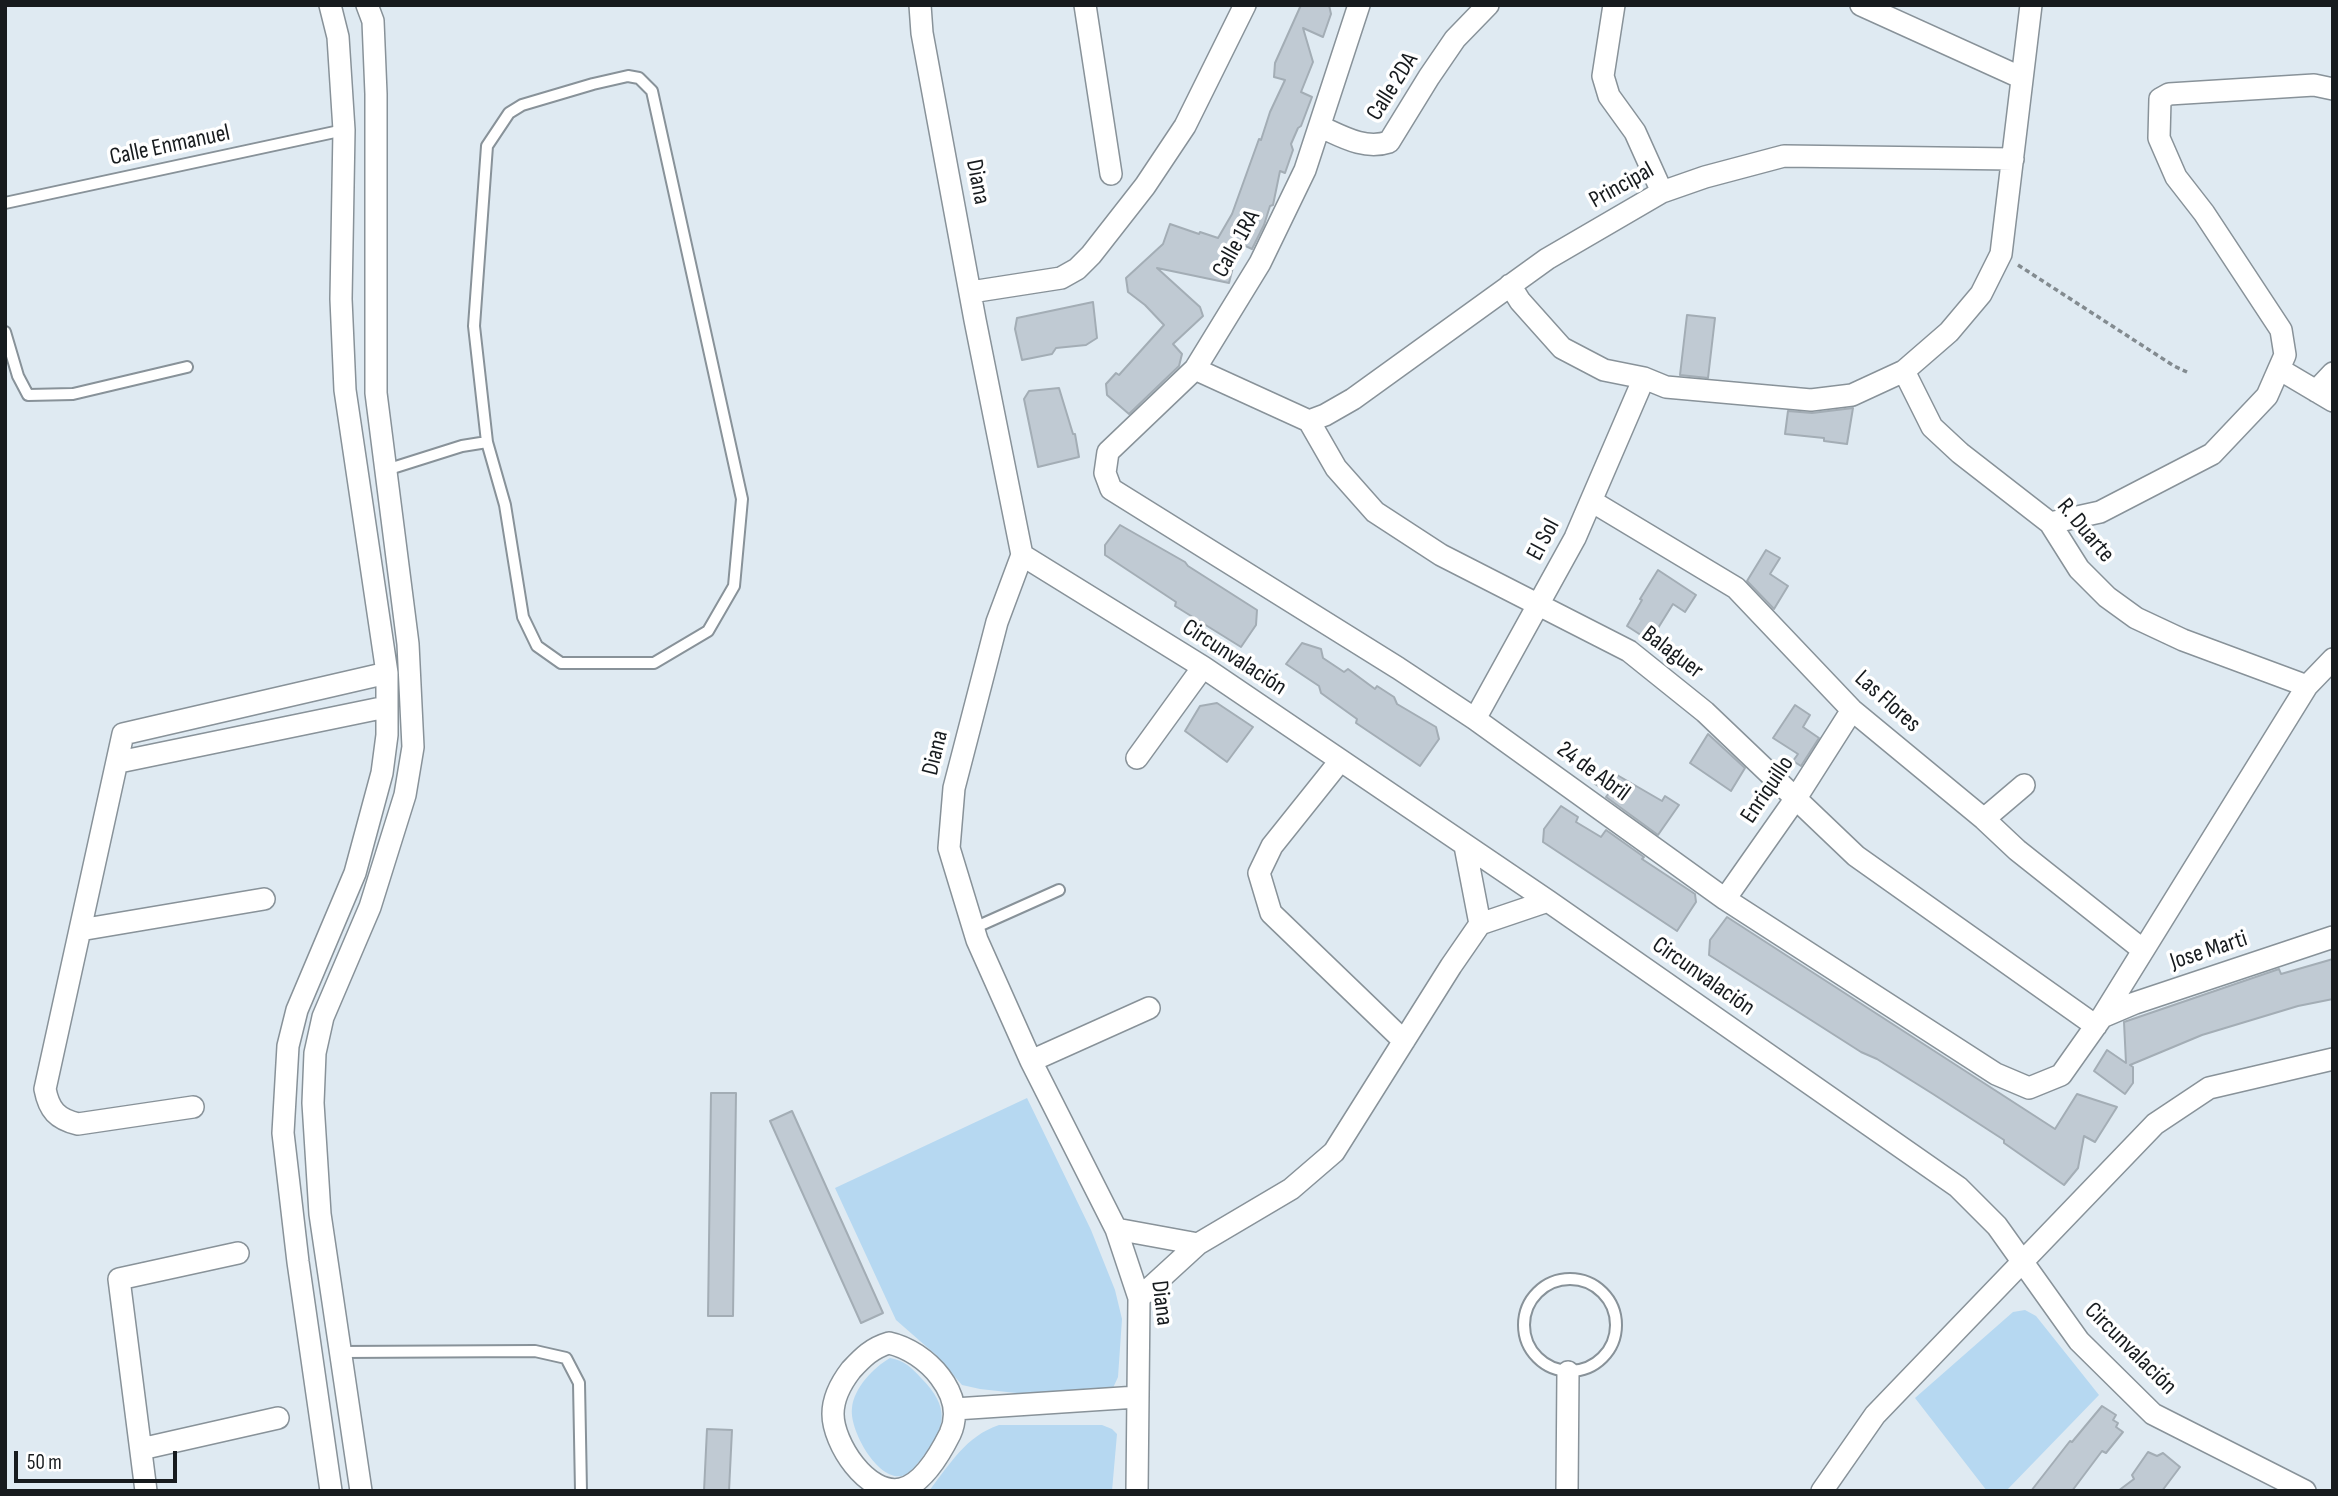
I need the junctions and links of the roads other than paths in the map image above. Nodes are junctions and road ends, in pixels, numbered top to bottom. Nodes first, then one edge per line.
1 (330, 5) edge
2 (367, 5) edge
3 (920, 5) edge
4 (1085, 5) edge
5 (1245, 5) edge
6 (1359, 5) edge
7 (1489, 5) edge
8 (1614, 5) edge
9 (1861, 5) edge
10 (2031, 5) edge
11 (2022, 78) junction
12 (2333, 89) edge
13 (1321, 127) junction
14 (344, 130) junction
15 (2013, 159) junction
16 (1111, 174) dead end
17 (1661, 192) junction
18 (5, 203) edge
19 (1510, 285) junction
20 (971, 292) junction
21 (5, 332) edge
22 (187, 367) dead end
23 (1195, 369) junction
24 (2279, 369) junction
25 (1904, 371) junction
26 (2333, 373) edge
27 (1644, 378) junction
28 (2324, 396) edge
29 (1309, 421) junction
30 (487, 442) junction
31 (386, 470) junction
32 (1105, 473) joint
33 (1593, 502) junction
34 (2050, 523) junction
35 (1023, 555) junction
36 (1538, 606) junction
37 (2333, 659) edge
38 (1203, 667) junction
39 (387, 673) junction
40 (2307, 686) junction
41 (386, 707) junction
42 (1852, 710) junction
43 (1475, 719) junction
44 (1137, 758) dead end
45 (1340, 761) junction
46 (119, 762) junction
47 (2024, 785) dead end
48 (1796, 797) junction
49 (1984, 819) junction
50 (1465, 846) junction
51 (1059, 890) dead end
52 (264, 899) dead end
53 (1725, 899) junction
54 (1548, 901) junction
55 (1480, 924) junction
56 (974, 928) junction
57 (80, 930) junction
58 (2333, 937) edge
59 (2143, 950) junction
60 (1149, 1008) dead end
61 (2099, 1021) junction
62 (1404, 1041) junction
63 (2333, 1059) edge
64 (1031, 1061) junction
65 (192, 1107) dead end
66 (1116, 1229) junction
67 (1198, 1244) junction
68 (238, 1253) dead end
69 (2022, 1264) junction
70 (1139, 1297) junction
71 (341, 1352) junction
72 (1568, 1372) junction
73 (1137, 1397) junction
74 (955, 1409) junction
75 (278, 1418) dead end
76 (141, 1449) junction
77 (146, 1491) edge
78 (331, 1491) edge
79 (362, 1491) edge
80 (581, 1491) edge
81 (1137, 1491) edge
82 (1567, 1491) edge
83 (1822, 1491) edge
84 (2305, 1491) edge

1 - 14 street
2 - 31 street
3 - 20 street, Diana
4 - 16 street
5 - 20 street
6 - 13 street, Calle 1RA
7 - 13 street, Calle 2DA
8 - 17 street
9 - 11 street
10 - 11 street
11 - 15 street
12 - 24 street
13 - 23 street, Calle 1RA
14 - 18 lane, Calle Enmanuel
14 - 39 street
15 - 17 street, Principal
15 - 25 street
17 - 19 street, Principal
19 - 27 street
19 - 29 street, Principal
20 - 35 street, Diana
21 - 22 lane
23 - 29 street
23 - 32 street, Calle 1RA
24 - 28 street
24 - 34 street
25 - 27 street
25 - 34 street, R. Duarte
26 - 28 street
27 - 33 street, El Sol
29 - 36 street, Balaguer
30 - 30 lane
30 - 31 lane
31 - 71 street
32 - 43 street, 24 de Abril
33 - 36 street, El Sol
33 - 42 street, Las Flores
34 - 40 street, R. Duarte
35 - 38 street, Circunvalación
35 - 56 street, Diana
36 - 43 street, El Sol
36 - 48 street, Balaguer
37 - 40 street
38 - 44 street
38 - 45 street, Circunvalación
39 - 41 street
39 - 46 street
40 - 59 street
41 - 46 street
41 - 78 street
42 - 48 street, Enriquillo
42 - 49 street, Las Flores
43 - 53 street, 24 de Abril
45 - 50 street, Circunvalación
45 - 62 street
46 - 57 street
47 - 49 street
48 - 53 street, Enriquillo
48 - 61 street, Balaguer
49 - 59 street, Las Flores
50 - 54 street, Circunvalación
50 - 55 street
51 - 56 lane
52 - 57 street
53 - 61 street, 24 de Abril
54 - 55 street
54 - 69 street, Circunvalación
55 - 62 street
56 - 64 street, Diana
57 - 65 street
58 - 61 street, Jose Marti
59 - 61 street
60 - 64 street
62 - 67 street
63 - 69 street
64 - 66 street, Diana
66 - 67 street
66 - 70 street, Diana
67 - 70 street
68 - 76 street
69 - 83 street
69 - 84 street, Circunvalación
70 - 73 street, Diana
71 - 79 street
71 - 80 lane
72 - 72 lane
72 - 82 street
73 - 74 street
73 - 81 street, Diana
74 - 74 street
75 - 76 street
76 - 77 street

